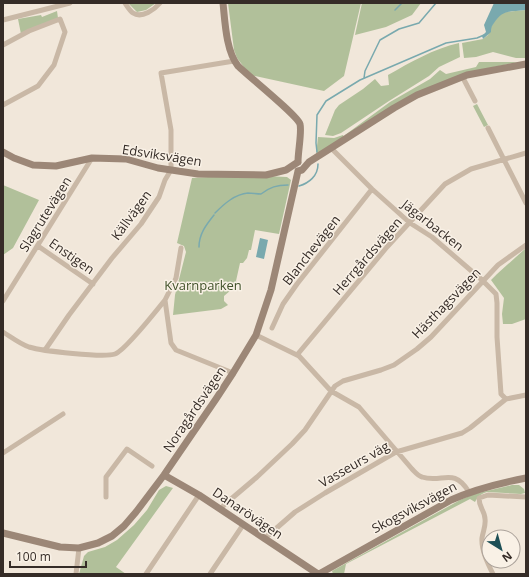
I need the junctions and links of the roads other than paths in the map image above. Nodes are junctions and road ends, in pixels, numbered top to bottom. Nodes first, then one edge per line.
1 (70, 3) edge
2 (125, 3) edge
3 (160, 3) edge
4 (223, 3) edge
5 (56, 5) edge
6 (3, 20) edge
7 (3, 45) edge
8 (234, 61) junction
9 (526, 64) edge
10 (462, 76) junction
11 (474, 101) dead end
12 (3, 105) edge
13 (488, 128) dead end
14 (331, 148) junction
15 (3, 152) edge
16 (526, 153) edge
17 (92, 158) junction
18 (504, 159) junction
19 (298, 166) junction
20 (171, 170) junction
21 (372, 189) junction
22 (526, 203) edge
23 (410, 223) junction
24 (526, 245) edge
25 (38, 246) junction
26 (181, 248) dead end
27 (482, 280) junction
28 (93, 284) junction
29 (165, 300) junction
30 (3, 301) edge
31 (272, 328) dead end
32 (3, 332) edge
33 (256, 335) junction
34 (45, 350) junction
35 (297, 355) junction
36 (234, 373) junction
37 (331, 391) junction
38 (526, 395) edge
39 (506, 399) junction
40 (63, 414) dead end
41 (396, 452) junction
42 (3, 453) edge
43 (152, 466) dead end
44 (164, 475) junction
45 (526, 478) edge
46 (469, 492) junction
47 (199, 495) junction
48 (106, 497) dead end
49 (526, 497) edge
50 (221, 509) junction
51 (244, 525) junction
52 (3, 534) edge
53 (264, 539) junction
54 (79, 548) junction
55 (76, 574) edge
56 (146, 574) edge
57 (210, 574) edge
58 (318, 574) edge
59 (494, 574) edge

1 - 5 street
2 - 3 street
4 - 8 street, Noragårdsvägen
5 - 6 street
7 - 12 street
8 - 19 street, Noragårdsvägen
8 - 20 street, Källvägen
9 - 10 street, Edsviksvägen
10 - 11 street
10 - 14 street, Edsviksvägen
13 - 18 street
14 - 19 street, Edsviksvägen
14 - 21 street, Jägarbacken
15 - 17 street, Edsviksvägen
16 - 18 street, Herrgårdsvägen
17 - 20 street, Edsviksvägen
17 - 25 street, Slagrutevägen
18 - 22 street
18 - 23 street, Herrgårdsvägen
19 - 20 street, Edsviksvägen
19 - 33 street, Noragårdsvägen
20 - 28 street, Källvägen
21 - 23 street, Jägarbacken
21 - 31 street, Blanchevägen
23 - 27 street, Jägarbacken
23 - 35 street, Herrgårdsvägen
24 - 27 street, Hästhagsvägen
25 - 28 street, Enstigen
25 - 30 street, Slagrutevägen
26 - 29 street
27 - 37 street, Hästhagsvägen
27 - 39 street, Jägarbacken
28 - 34 street, Källvägen
29 - 34 street
29 - 36 street
32 - 34 street
33 - 35 street
33 - 36 street, Noragårdsvägen
35 - 37 street
36 - 44 street, Noragårdsvägen
37 - 41 street
37 - 50 street, Hästhagsvägen
38 - 39 street, Vasseurs väg
39 - 41 street, Vasseurs väg
40 - 42 street
41 - 46 street
41 - 53 street, Vasseurs väg
43 - 48 street
44 - 47 street, Danarövägen
44 - 54 street, Noragårdsvägen
45 - 46 street, Skogsviksvägen
46 - 58 street, Skogsviksvägen
47 - 50 street, Danarövägen
47 - 56 street
49 - 59 street
50 - 51 street, Danarövägen
51 - 53 street, Danarövägen
51 - 57 street
52 - 54 street, Noragårdsvägen
53 - 58 street, Danarövägen
54 - 55 street

